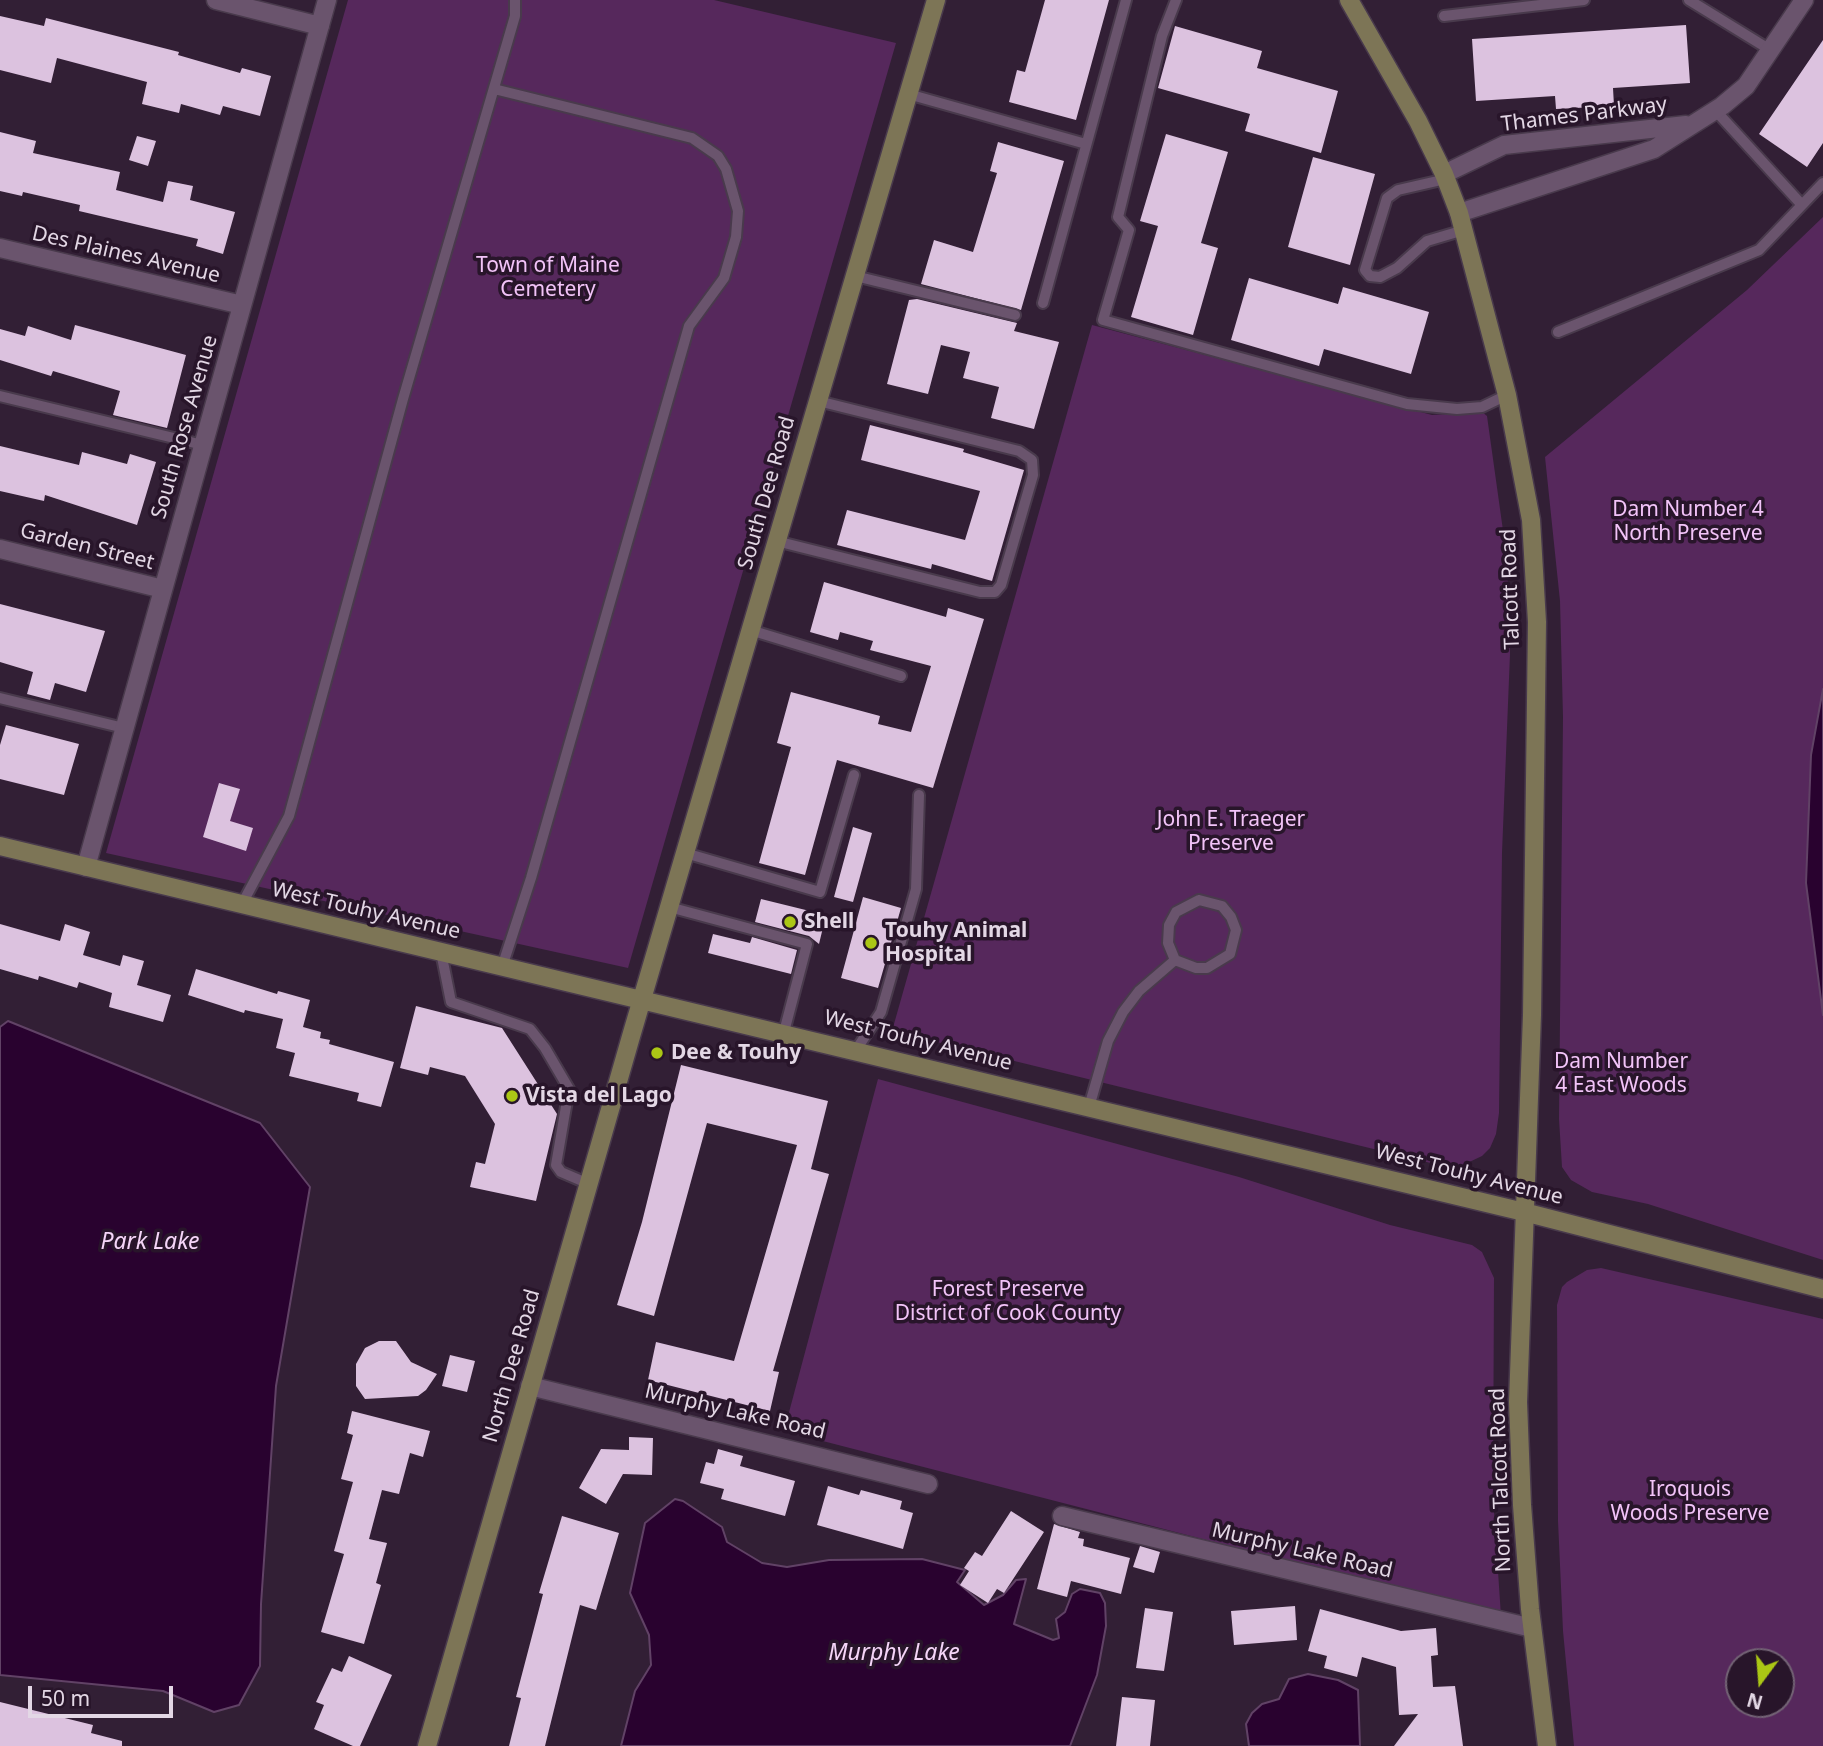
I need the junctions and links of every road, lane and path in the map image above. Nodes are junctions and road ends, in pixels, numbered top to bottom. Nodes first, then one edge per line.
1 (216, 0) edge
2 (327, 0) edge
3 (515, 0) edge
4 (936, 0) edge
5 (1126, 0) edge
6 (1176, 0) edge
7 (1349, 0) edge
8 (1584, 0) edge
9 (1689, 0) edge
10 (1804, 0) edge
11 (1504, 5) edge
12 (1444, 16) dead end
13 (320, 26) junction
14 (1772, 51) junction
15 (494, 89) junction
16 (908, 94) junction
17 (1714, 110) junction
18 (1693, 124) junction
19 (1086, 144) junction
20 (1445, 177) junction
21 (1823, 183) edge
22 (1802, 205) junction
23 (1462, 222) junction
24 (0, 248) edge
25 (855, 276) junction
26 (1044, 303) dead end
27 (242, 305) junction
28 (1015, 315) dead end
29 (1558, 332) dead end
30 (1507, 395) junction
31 (0, 396) edge
32 (818, 401) junction
33 (203, 445) junction
34 (776, 541) junction
35 (0, 549) edge
36 (163, 589) junction
37 (750, 630) junction
38 (901, 676) dead end
39 (0, 698) edge
40 (124, 728) junction
41 (854, 775) dead end
42 (919, 795) dead end
43 (0, 846) edge
44 (685, 853) junction
45 (86, 867) junction
46 (242, 904) junction
47 (668, 907) junction
48 (441, 952) junction
49 (1175, 960) junction
50 (502, 967) junction
51 (642, 999) junction
52 (784, 1032) junction
53 (856, 1050) junction
54 (1089, 1107) junction
55 (589, 1184) junction
56 (1524, 1212) junction
57 (1823, 1289) edge
58 (530, 1386) junction
59 (928, 1484) dead end
60 (1062, 1516) dead end
61 (1532, 1628) junction
62 (427, 1746) edge
63 (1547, 1746) edge

1 - 13 street
2 - 13 street, South Rose Avenue
3 - 15 lane
4 - 16 main road, South Dee Road
5 - 19 lane
6 - 30 lane
7 - 20 main road, Talcott Road
8 - 11 lane
9 - 14 lane
10 - 14 street, Thames Parkway
11 - 12 lane
13 - 27 street, South Rose Avenue
14 - 17 street, Thames Parkway
15 - 46 lane
15 - 50 lane
16 - 19 lane
16 - 25 main road, South Dee Road
17 - 18 street, Thames Parkway
17 - 22 lane
18 - 20 street, Thames Parkway
18 - 23 street, Thames Parkway
19 - 26 lane
20 - 23 main road, Talcott Road
20 - 23 lane
21 - 22 lane
22 - 29 lane
23 - 30 main road, Talcott Road
24 - 27 street, Des Plaines Avenue
25 - 28 lane
25 - 32 main road, South Dee Road
27 - 33 street, South Rose Avenue
30 - 56 main road, Talcott Road
31 - 33 lane
32 - 34 main road, South Dee Road
32 - 34 lane
33 - 36 street, South Rose Avenue
34 - 37 main road, South Dee Road
35 - 36 street, Garden Street
36 - 40 street, South Rose Avenue
37 - 38 lane
37 - 44 main road, South Dee Road
39 - 40 lane
40 - 45 street, South Rose Avenue
41 - 44 lane
42 - 53 lane
43 - 45 main road, West Touhy Avenue
44 - 47 main road, South Dee Road
45 - 46 main road, West Touhy Avenue
46 - 48 main road, West Touhy Avenue
47 - 51 main road, South Dee Road
47 - 52 lane
48 - 50 main road, West Touhy Avenue
48 - 55 lane
49 - 49 lane
49 - 54 lane
50 - 51 main road, West Touhy Avenue
51 - 52 main road, West Touhy Avenue
51 - 55 main road, North Dee Road
52 - 53 main road, West Touhy Avenue
53 - 54 main road, West Touhy Avenue
54 - 56 main road, West Touhy Avenue
55 - 58 main road, North Dee Road
56 - 57 main road, West Touhy Avenue
56 - 61 main road, North Talcott Road
58 - 59 street, Murphy Lake Road
58 - 62 main road, North Dee Road
60 - 61 street, Murphy Lake Road
61 - 63 main road, North Talcott Road

